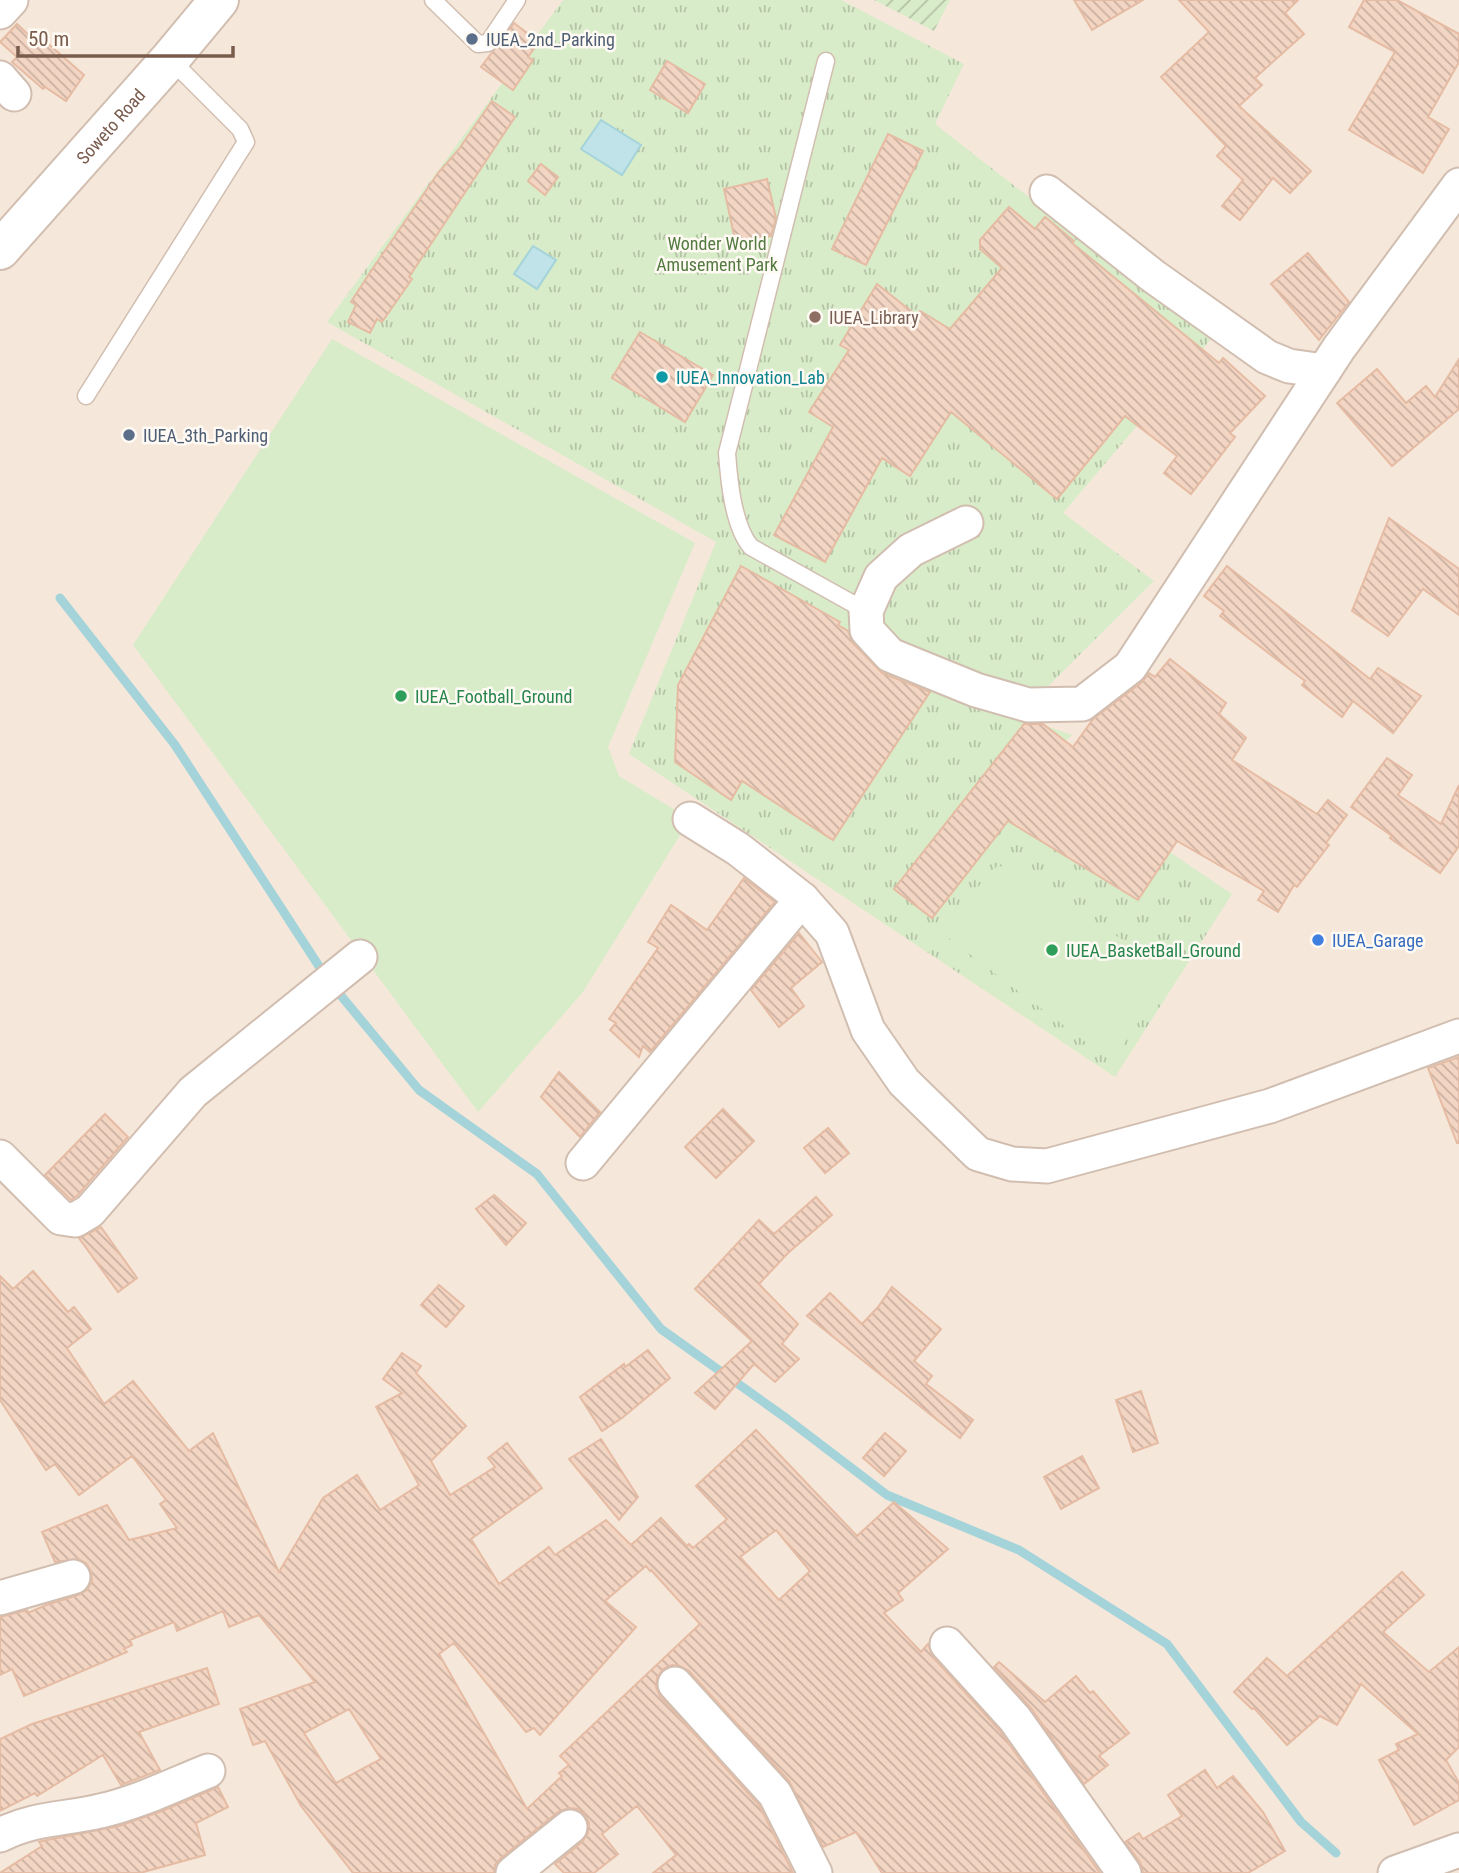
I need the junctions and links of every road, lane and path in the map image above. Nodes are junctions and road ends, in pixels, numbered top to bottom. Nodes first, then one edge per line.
1 (11, 0) edge
2 (219, 0) edge
3 (517, 0) edge
4 (441, 3) edge
5 (0, 12) edge
6 (170, 59) junction
7 (826, 61) dead end
8 (1459, 185) edge
9 (1047, 192) dead end
10 (0, 250) edge
11 (1324, 371) junction
12 (86, 396) dead end
13 (966, 523) dead end
14 (866, 611) junction
15 (690, 819) dead end
16 (802, 899) junction
17 (360, 957) dead end
18 (1459, 1036) edge
19 (0, 1157) edge
20 (583, 1163) dead end
21 (73, 1577) dead end
22 (0, 1598) edge
23 (947, 1644) dead end
24 (675, 1684) dead end
25 (208, 1771) dead end
26 (569, 1827) dead end
27 (0, 1835) edge
28 (1459, 1850) edge
29 (1404, 1871) edge
30 (513, 1873) edge
31 (816, 1873) edge
32 (1124, 1873) edge

1 - 5 street
2 - 6 street, Soweto Road
3 - 4 lane
6 - 10 street, Soweto Road
6 - 12 lane
7 - 14 lane
8 - 11 street
9 - 11 street
11 - 14 street
13 - 14 street
15 - 16 street
16 - 18 street
16 - 20 street
17 - 19 street
21 - 22 street
23 - 32 street
24 - 31 street
25 - 27 street
26 - 30 street
28 - 29 street

